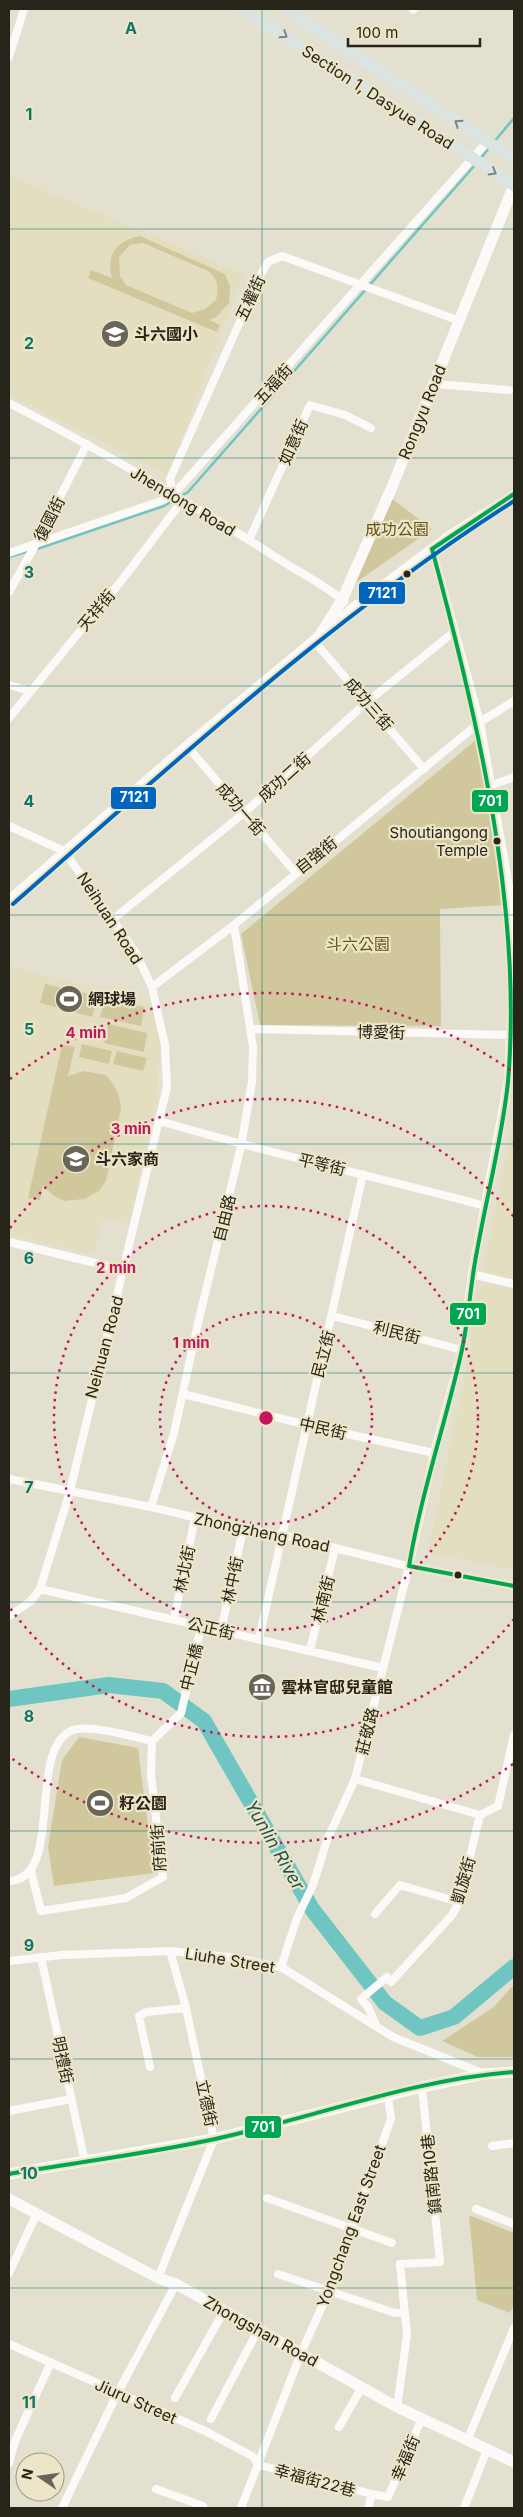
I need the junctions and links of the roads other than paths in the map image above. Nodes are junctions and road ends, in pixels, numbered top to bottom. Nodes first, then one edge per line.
1 (24, 9) edge
2 (243, 9) edge
3 (285, 9) edge
4 (9, 57) edge
5 (487, 142) junction
6 (471, 159) junction
7 (514, 159) edge
8 (514, 185) edge
9 (362, 284) junction
10 (460, 321) junction
11 (434, 384) junction
12 (509, 390) dead end
13 (9, 403) edge
14 (372, 428) dead end
15 (87, 444) junction
16 (514, 494) edge
17 (178, 498) junction
18 (250, 540) junction
19 (37, 544) junction
20 (432, 548) junction
21 (9, 553) edge
22 (9, 592) edge
23 (342, 600) junction
24 (350, 609) junction
25 (455, 631) junction
26 (317, 637) junction
27 (9, 685) edge
28 (29, 691) junction
29 (367, 702) junction
30 (514, 702) edge
31 (9, 718) edge
32 (480, 722) junction
33 (186, 745) junction
34 (424, 769) junction
35 (514, 777) edge
36 (492, 785) junction
37 (244, 813) junction
38 (9, 826) edge
39 (64, 851) junction
40 (295, 872) junction
41 (512, 886) edge
42 (9, 899) edge
43 (112, 920) junction
44 (234, 925) junction
45 (152, 987) junction
46 (513, 989) edge
47 (251, 1029) junction
48 (511, 1035) junction
49 (160, 1121) junction
50 (242, 1146) junction
51 (363, 1174) junction
52 (485, 1206) junction
53 (9, 1242) edge
54 (124, 1270) junction
55 (472, 1274) junction
56 (514, 1284) edge
57 (333, 1316) junction
58 (462, 1350) junction
59 (183, 1394) junction
60 (307, 1425) junction
61 (434, 1453) junction
62 (9, 1479) edge
63 (70, 1491) junction
64 (151, 1507) junction
65 (195, 1518) junction
66 (243, 1529) junction
67 (283, 1535) junction
68 (335, 1548) junction
69 (409, 1566) junction
70 (514, 1586) edge
71 (40, 1589) junction
72 (9, 1616) edge
73 (174, 1619) junction
74 (201, 1627) junction
75 (221, 1631) junction
76 (259, 1639) junction
77 (310, 1650) junction
78 (383, 1668) junction
79 (514, 1735) edge
80 (152, 1741) junction
81 (356, 1779) junction
82 (480, 1815) junction
83 (31, 1871) junction
84 (9, 1881) edge
85 (459, 1902) junction
86 (375, 1914) dead end
87 (170, 1951) junction
88 (41, 1957) junction
89 (9, 1961) edge
90 (280, 1967) junction
91 (186, 2008) junction
92 (376, 2025) junction
93 (150, 2067) dead end
94 (514, 2072) edge
95 (484, 2074) junction
96 (422, 2087) junction
97 (388, 2096) junction
98 (71, 2099) junction
99 (9, 2111) edge
100 (214, 2139) junction
101 (514, 2143) edge
102 (492, 2146) dead end
103 (85, 2162) junction
104 (9, 2174) edge
105 (267, 2198) dead end
106 (9, 2199) edge
107 (476, 2209) dead end
108 (36, 2215) junction
109 (514, 2224) edge
110 (350, 2229) junction
111 (392, 2244) dead end
112 (9, 2273) edge
113 (278, 2274) dead end
114 (158, 2278) junction
115 (176, 2284) junction
116 (329, 2291) junction
117 (224, 2311) junction
118 (404, 2313) junction
119 (514, 2328) edge
120 (258, 2330) junction
121 (9, 2344) edge
122 (511, 2345) edge
123 (301, 2353) junction
124 (51, 2362) junction
125 (362, 2387) junction
126 (117, 2394) junction
127 (175, 2398) dead end
128 (397, 2407) junction
129 (422, 2418) junction
130 (211, 2419) dead end
131 (339, 2427) dead end
132 (12, 2439) edge
133 (467, 2441) junction
134 (486, 2450) junction
135 (514, 2462) edge
136 (9, 2463) edge
137 (259, 2465) junction
138 (156, 2489) dead end
139 (372, 2494) junction
140 (62, 2508) edge
141 (202, 2508) edge
142 (241, 2508) edge
143 (368, 2508) edge
144 (464, 2508) edge

1 - 4 street
2 -> 6 main road, Section 1, Dasyue Road
5 -> 3 main road, Section 1, Dasyue Road
5 - 6 street, 五福街
5 - 7 main road, Section 1, Dasyue Road
6 -> 8 main road, Section 1, Dasyue Road
6 - 9 street, 五福街
8 - 10 street, Rongyu Road
9 - 10 street, 五權街
9 - 17 street, 五福街
9 - 17 street, 五權街
10 - 11 street, Rongyu Road
11 - 12 street
11 - 23 street, Rongyu Road
13 - 15 street, Jhendong Road
14 - 18 street, 如意街
15 - 17 street, Jhendong Road
15 - 19 street, 復國街
16 - 20 street
17 - 18 street, Jhendong Road
17 - 19 street, 五福街
17 - 28 street, 天祥街
18 - 23 street, Jhendong Road
19 - 21 street, 五福街
19 - 22 street, 復國街
20 - 24 street
20 - 25 street, 莊敬路
23 - 24 street, Jhendong Road
23 - 26 street, Rongyu Road
24 - 26 street
25 - 29 street, 成功二街
25 - 32 street, 莊敬路
26 - 29 street, 成功三街
26 - 33 street
27 - 28 street
28 - 31 street, 天祥街
29 - 34 street, 成功三街
29 - 37 street, 成功二街
30 - 32 street, 自強街
32 - 34 street, 自強街
32 - 36 street, 莊敬路
33 - 37 street, 成功一街
33 - 39 street
34 - 40 street, 自強街
35 - 36 street
36 - 41 street, 莊敬路
37 - 40 street, 成功一街
37 - 43 street, 成功二街
38 - 39 street
39 - 42 street
39 - 43 street, Neihuan Road
40 - 44 street, 自強街
41 - 46 street, 莊敬路
43 - 45 street, Neihuan Road
44 - 45 street, 自強街
44 - 47 street, 自由路
45 - 49 street, Neihuan Road
46 - 48 street, 莊敬路
47 - 48 street, 博愛街
47 - 50 street, 自由路
48 - 52 street, 莊敬路
49 - 50 street, 平等街
49 - 54 street, Neihuan Road
50 - 51 street, 平等街
50 - 59 street, 自由路
51 - 52 street, 平等街
51 - 57 street, 民立街
52 - 55 street, 莊敬路
53 - 54 street
54 - 63 street, Neihuan Road
55 - 56 street
55 - 58 street, 莊敬路
57 - 58 street, 利民街
57 - 60 street, 民立街
58 - 61 street, 莊敬路
59 - 60 street, 中民街
59 - 64 street, 自由路
60 - 61 street, 中民街
60 - 67 street, 民立街
61 - 69 street, 莊敬路
62 - 63 street, Zhongzheng Road
63 - 64 street, Zhongzheng Road
63 - 71 street, Neihuan Road
64 - 65 street, Zhongzheng Road
65 - 66 street, Zhongzheng Road
65 - 73 street, 林北街
66 - 67 street, Zhongzheng Road
66 - 75 street, 林中街
67 - 68 street, Zhongzheng Road
67 - 76 street, 民立街
68 - 69 street, Zhongzheng Road
68 - 77 street, 林南街
69 - 70 street, Zhongzheng Road
69 - 78 street, 莊敬路
71 - 72 street, Neihuan Road
71 - 73 street, 公正街
73 - 74 street, 公正街
74 - 75 street, 公正街
74 - 80 street, 中正橋
75 - 76 street, 公正街
76 - 77 street, 公正街
77 - 78 street, 公正街
78 - 81 street, 莊敬路
79 - 82 street
80 - 83 street
80 - 83 street, 府前街
81 - 82 street
81 - 90 street, 莊敬路
82 - 85 street, 凱旋街
83 - 84 street
85 - 86 street
85 - 92 street, 凱旋街
87 - 88 street, Liuhe Street
87 - 90 street, Liuhe Street
87 - 91 street, 立德街
88 - 89 street, Liuhe Street
88 - 98 street, 明禮街
90 - 92 street, Liuhe Street
91 - 93 street
91 - 100 street, 立德街
92 - 95 street, Liuhe Street
94 - 95 street
95 - 96 street
96 - 97 street
96 - 118 street, 鎮南路10巷
97 - 100 street
97 - 110 street, Yongchang East Street
98 - 99 street
98 - 103 street, 明禮街
100 - 103 street
100 - 114 street, 立德街
101 - 102 street
103 - 104 street
105 - 110 street
106 - 108 street, Zhongshan Road
107 - 109 street
108 - 112 street
108 - 114 street, Zhongshan Road
110 - 111 street
110 - 116 street, Yongchang East Street
113 - 116 street
114 - 115 street, Zhongshan Road
115 - 117 street, Zhongshan Road
115 - 126 street
116 - 118 street
116 - 123 street, Yongchang East Street
117 - 120 street, Zhongshan Road
117 - 127 street
118 - 128 street
119 - 122 street
120 - 123 street, Zhongshan Road
120 - 130 street
121 - 124 street, Jiuru Street
122 - 133 street
123 - 125 street, Zhongshan Road
123 - 137 street, Yongchang East Street
124 - 126 street, Jiuru Street
124 - 132 street
125 - 128 street, Zhongshan Road
125 - 131 street
126 - 137 street, Jiuru Street
126 - 140 street
128 - 129 street, Zhongshan Road
129 - 133 street, Zhongshan Road
129 - 139 street, 幸福街
132 - 136 street
133 - 134 street, Zhongshan Road
134 - 135 street, Zhongshan Road
134 - 144 street
137 - 139 street, 幸福街22巷
137 - 142 street, Yongchang East Street
138 - 141 street
139 - 143 street, 幸福街

